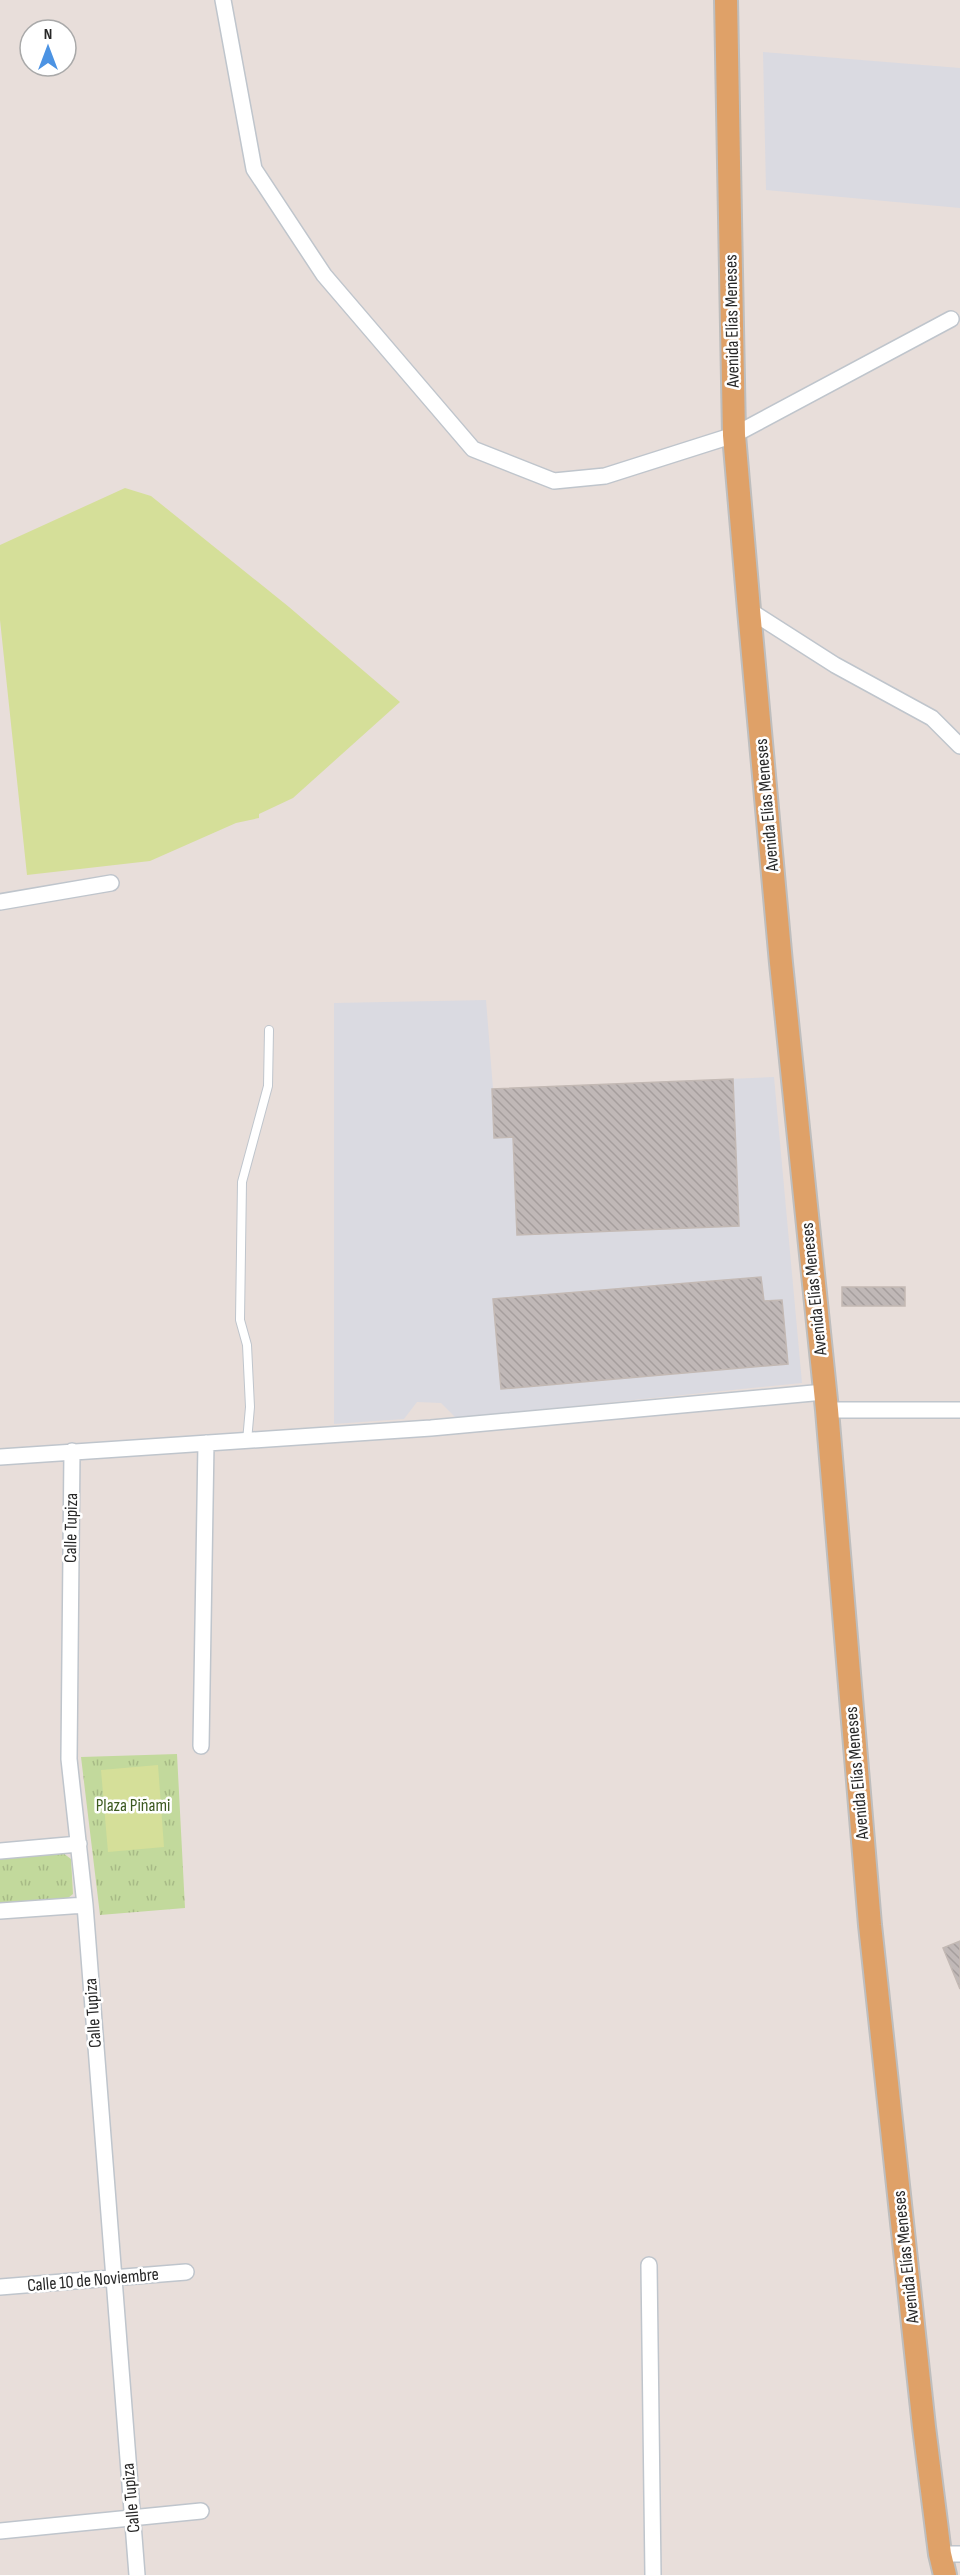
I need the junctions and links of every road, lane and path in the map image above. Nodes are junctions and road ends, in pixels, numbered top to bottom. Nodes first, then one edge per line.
1 (223, 0) edge
2 (726, 0) edge
3 (951, 319) dead end
4 (734, 435) junction
5 (749, 610) junction
6 (960, 746) edge
7 (111, 883) dead end
8 (0, 902) edge
9 (269, 1030) dead end
10 (826, 1401) junction
11 (960, 1410) edge
12 (247, 1441) junction
13 (206, 1443) junction
14 (72, 1450) junction
15 (0, 1457) edge
16 (201, 1746) dead end
17 (80, 1844) junction
18 (0, 1851) edge
19 (85, 1905) junction
20 (0, 1911) edge
21 (649, 2265) dead end
22 (186, 2272) dead end
23 (113, 2278) junction
24 (0, 2287) edge
25 (201, 2511) dead end
26 (132, 2518) junction
27 (0, 2531) edge
28 (948, 2561) edge
29 (137, 2575) edge
30 (653, 2575) edge

1 - 4 street
2 - 4 main road, Avenida Elías Meneses
3 - 4 street
4 - 5 main road, Avenida Elías Meneses
5 - 6 street
5 - 10 main road, Avenida Elías Meneses
7 - 8 street
9 - 12 lane
10 - 11 street
10 - 12 street
10 - 28 main road, Avenida Elías Meneses
12 - 13 street
13 - 14 street
13 - 16 street
14 - 15 street
14 - 17 street, Calle Tupiza
17 - 18 street
17 - 19 street, Calle Tupiza
19 - 20 street
19 - 23 street, Calle Tupiza
21 - 30 street
22 - 23 street, Calle 10 de Noviembre
23 - 24 street, Calle 10 de Noviembre
23 - 26 street, Calle Tupiza
25 - 26 street
26 - 27 street
26 - 29 street, Calle Tupiza

